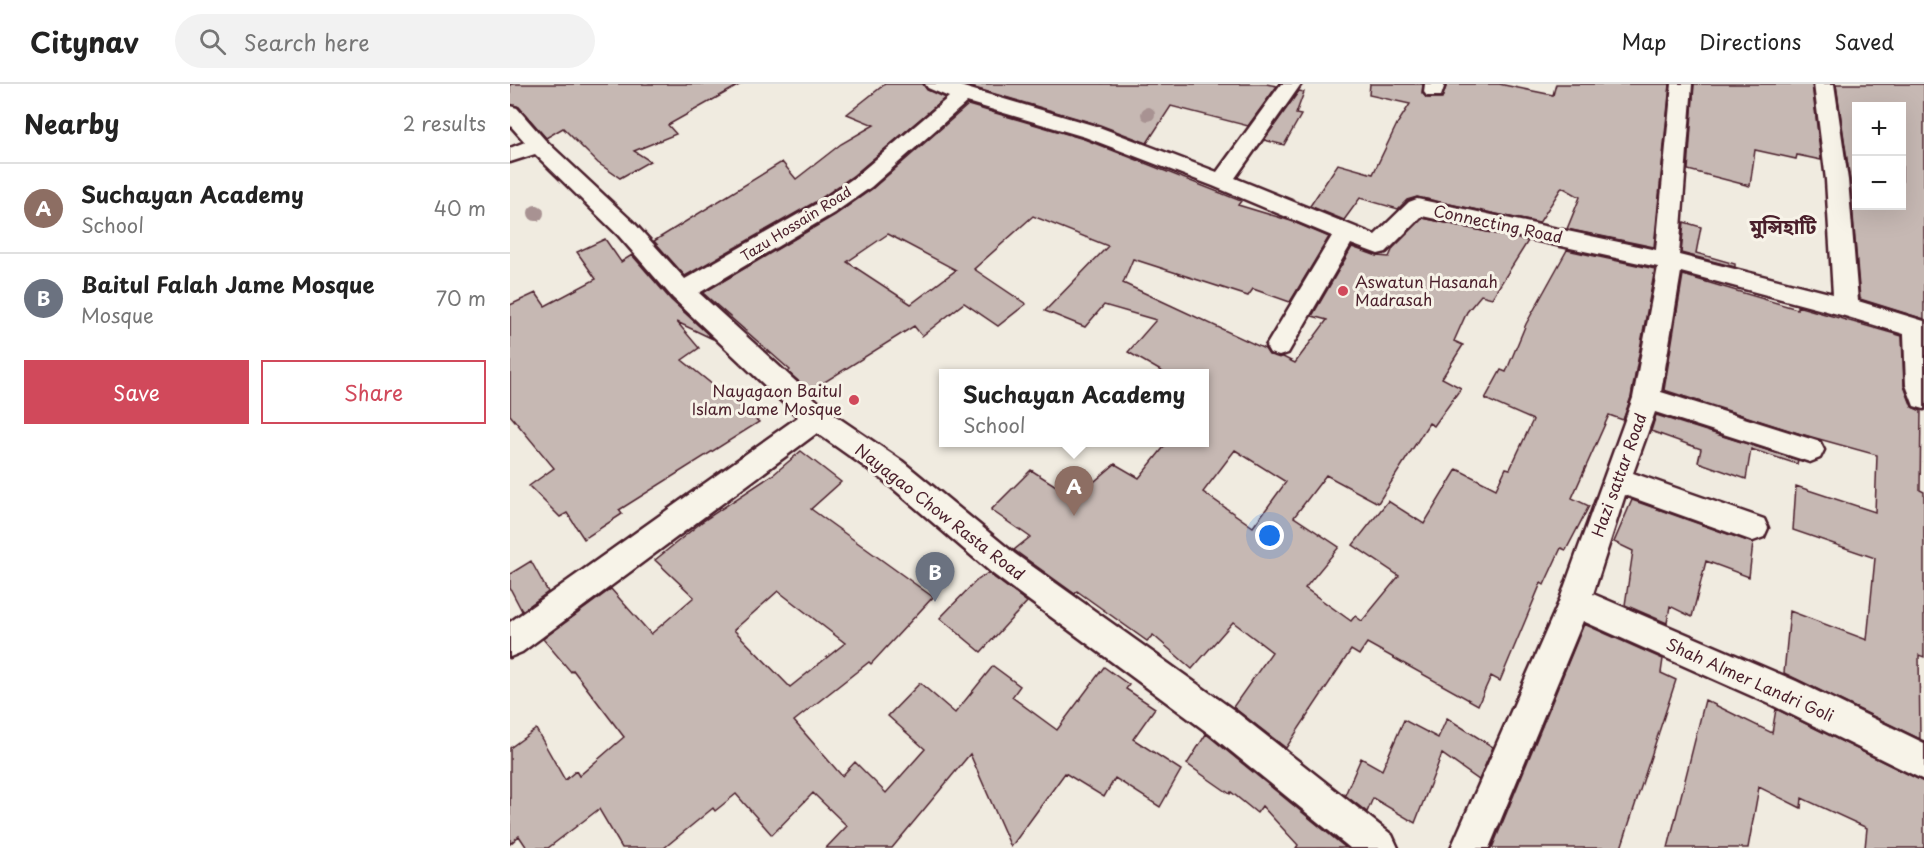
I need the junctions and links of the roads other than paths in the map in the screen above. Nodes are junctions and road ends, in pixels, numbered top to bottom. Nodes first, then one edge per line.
1 (934, 84) edge
2 (1291, 84) edge
3 (1682, 84) edge
4 (1824, 84) edge
5 (963, 95) junction
6 (510, 112) edge
7 (538, 145) junction
8 (510, 155) edge
9 (1221, 181) junction
10 (1345, 234) junction
11 (1669, 261) junction
12 (682, 292) junction
13 (1846, 307) junction
14 (1920, 331) edge
15 (1279, 346) dead end
16 (1646, 398) junction
17 (1924, 398) edge
18 (817, 417) junction
19 (1810, 450) dead end
20 (1616, 479) junction
21 (1753, 528) dead end
22 (1575, 602) junction
23 (510, 641) edge
24 (1924, 762) edge
25 (1379, 848) edge
26 (1470, 848) edge

1 - 5 street
2 - 9 street
3 - 11 street, Hazi sattar Road
4 - 13 street
5 - 9 street
5 - 12 street, Tazu Hossain Road
6 - 7 street, Nayagao Chow Rasta Road
7 - 8 street
7 - 12 street, Nayagao Chow Rasta Road
9 - 10 street
10 - 11 street, Connecting Road
10 - 15 street
11 - 13 street
11 - 16 street, Hazi sattar Road
12 - 18 street, Nayagao Chow Rasta Road
13 - 14 street
14 - 17 street
16 - 19 street
16 - 20 street, Hazi sattar Road
18 - 23 street
18 - 25 street, Nayagao Chow Rasta Road
20 - 21 street
20 - 22 street, Hazi sattar Road
22 - 24 street, Shah Almer Landri Goli
22 - 26 street, Hazi sattar Road

